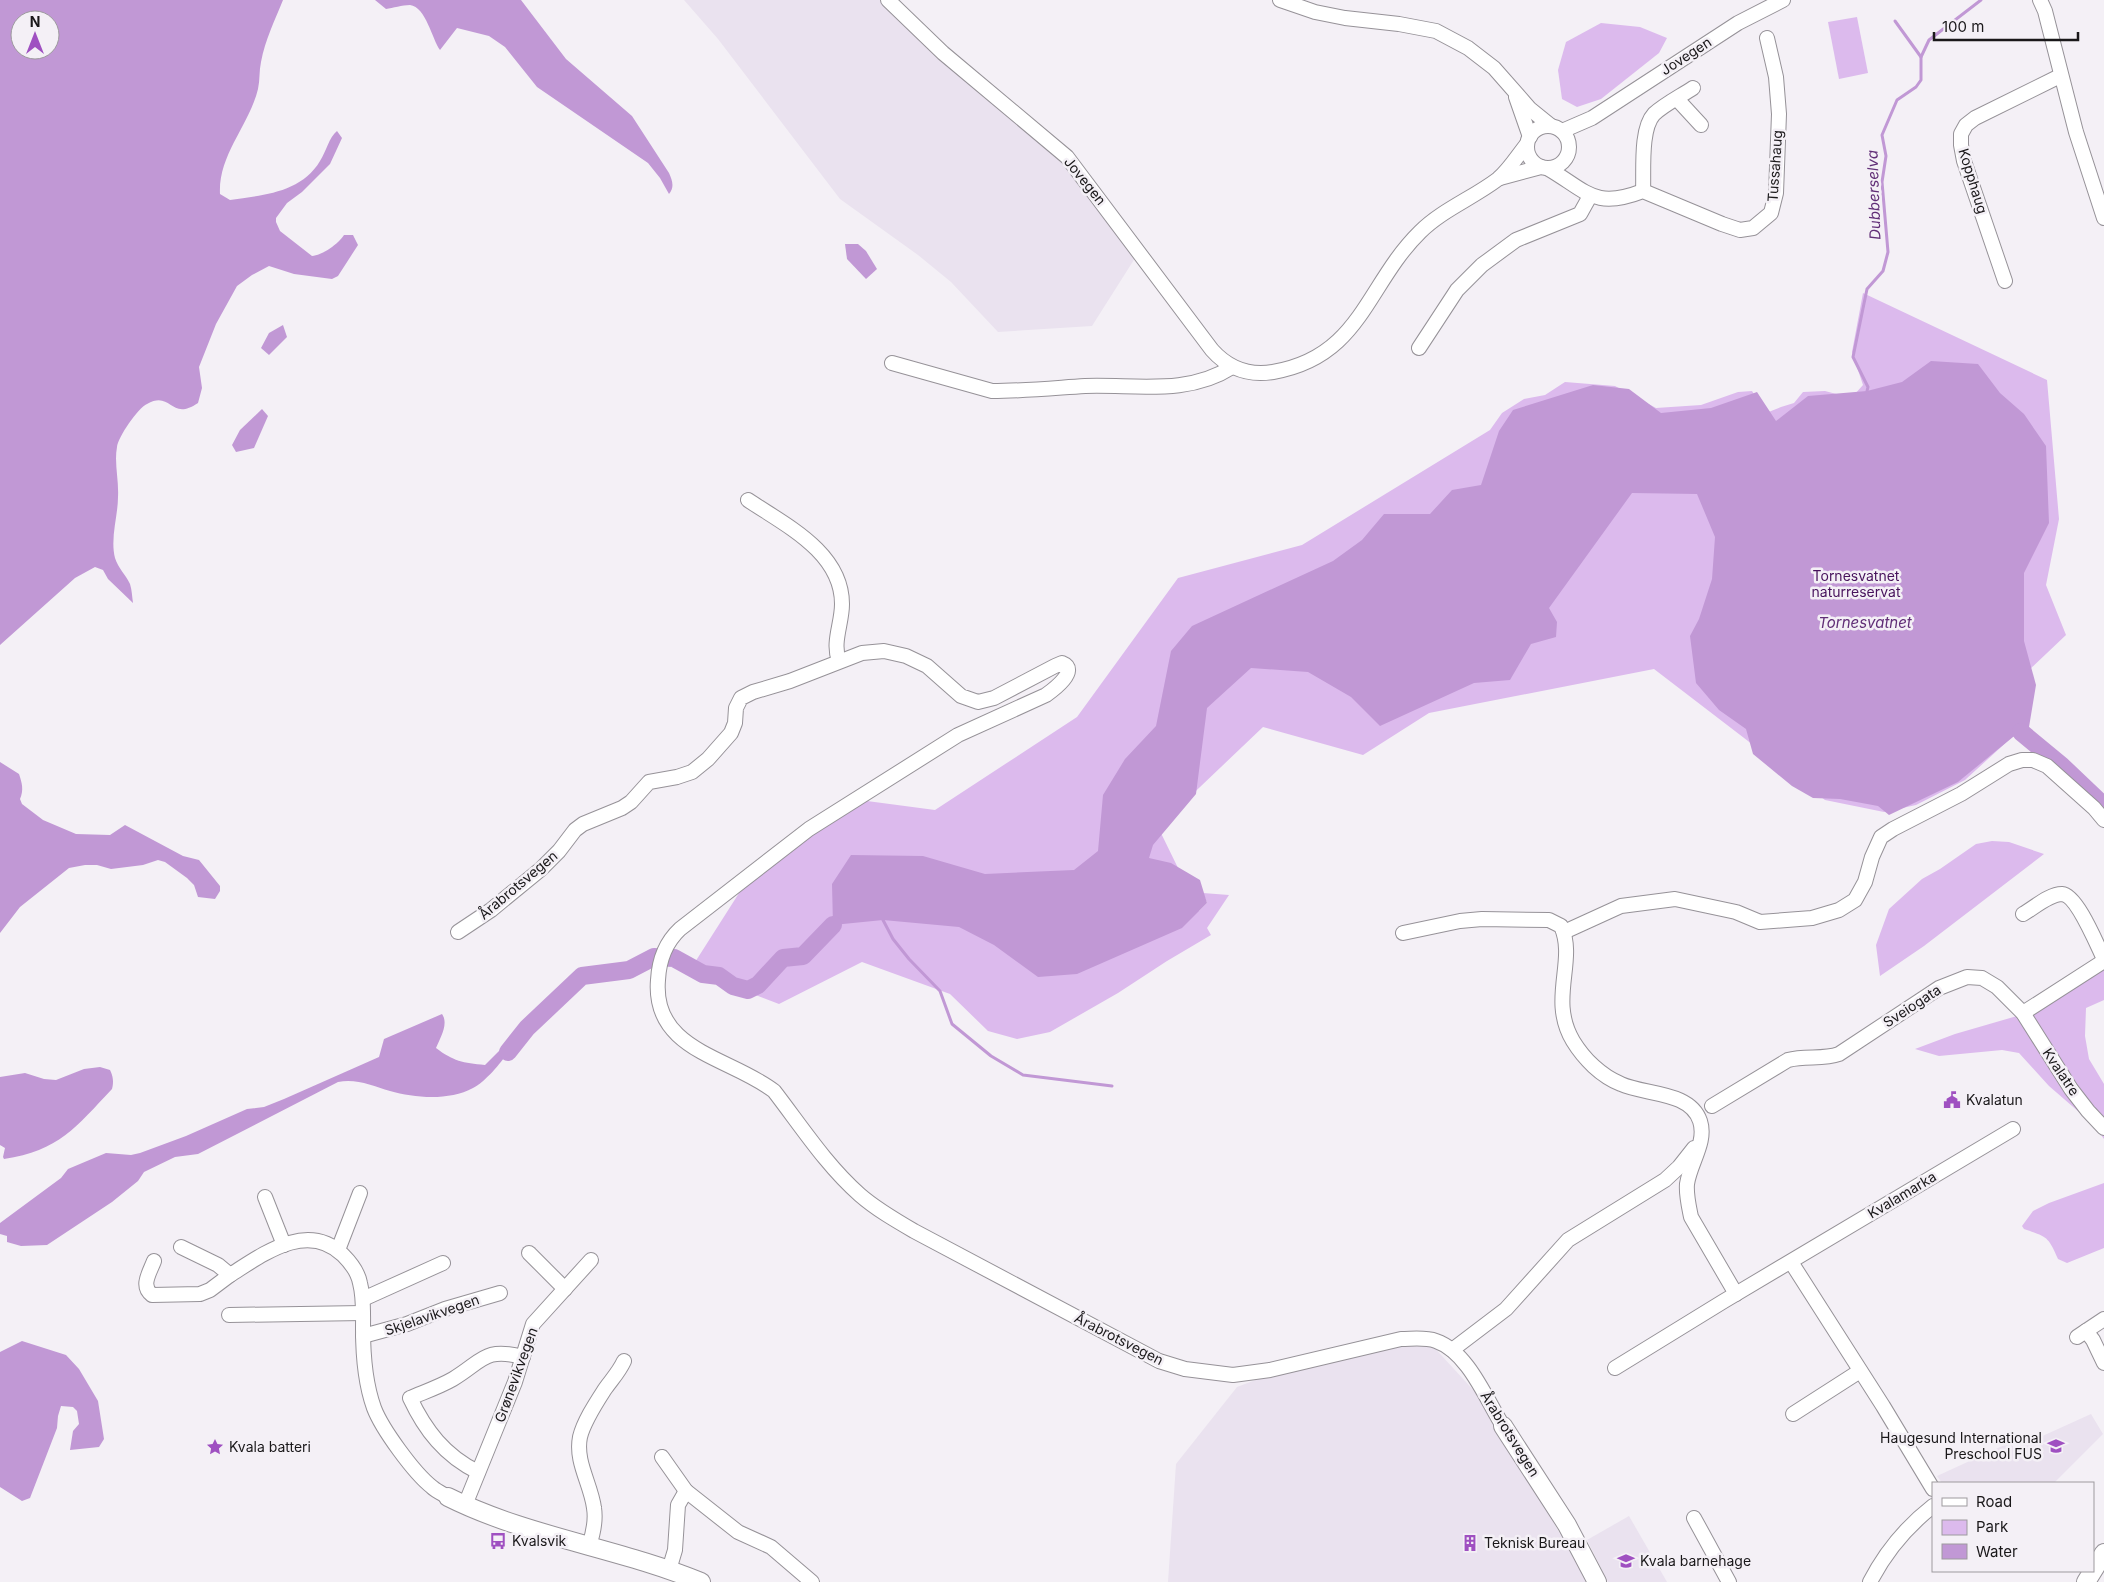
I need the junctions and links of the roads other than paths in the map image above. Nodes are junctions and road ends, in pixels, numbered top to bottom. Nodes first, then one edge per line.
1 (888, 0) edge
2 (1280, 0) edge
3 (1783, 0) edge
4 (2040, 0) edge
5 (1767, 38) dead end
6 (2060, 76) junction
7 (1693, 88) dead end
8 (1516, 94) junction
9 (1678, 98) junction
10 (1701, 125) dead end
11 (1562, 138) junction
12 (1529, 140) junction
13 (1544, 167) junction
14 (1500, 178) junction
15 (1643, 191) junction
16 (1584, 192) junction
17 (2104, 218) edge
18 (2005, 281) dead end
19 (1418, 348) dead end
20 (892, 363) dead end
21 (1232, 367) junction
22 (748, 500) dead end
23 (838, 661) junction
24 (2104, 820) edge
25 (2023, 914) dead end
26 (458, 932) dead end
27 (1564, 932) junction
28 (1403, 933) dead end
29 (2104, 960) edge
30 (2023, 1013) junction
31 (1712, 1106) dead end
32 (2104, 1128) edge
33 (2013, 1129) dead end
34 (1700, 1140) junction
35 (360, 1193) dead end
36 (264, 1197) dead end
37 (284, 1245) junction
38 (181, 1248) dead end
39 (338, 1250) junction
40 (529, 1253) dead end
41 (592, 1260) dead end
42 (154, 1261) dead end
43 (1791, 1262) junction
44 (443, 1263) dead end
45 (230, 1275) junction
46 (565, 1288) junction
47 (500, 1293) dead end
48 (1736, 1294) junction
49 (363, 1299) junction
50 (363, 1313) junction
51 (228, 1315) dead end
52 (2104, 1319) edge
53 (363, 1336) junction
54 (1452, 1350) junction
55 (523, 1358) junction
56 (624, 1361) dead end
57 (2104, 1364) edge
58 (1615, 1368) dead end
59 (1860, 1371) junction
60 (1792, 1414) dead end
61 (1503, 1426) joint
62 (662, 1457) dead end
63 (478, 1472) junction
64 (1932, 1487) edge
65 (686, 1490) junction
66 (448, 1497) joint
67 (466, 1505) junction
68 (1932, 1507) edge
69 (1694, 1518) dead end
70 (589, 1546) junction
71 (2104, 1553) edge
72 (2094, 1569) edge
73 (669, 1570) junction
74 (2104, 1576) edge
75 (701, 1582) edge
76 (812, 1582) edge
77 (1598, 1582) edge
78 (1729, 1582) edge
79 (1870, 1582) edge
80 (2100, 1582) edge

1 - 21 street, Jovegen
2 - 8 street
3 - 11 street, Jovegen
4 - 6 street
5 - 15 street, Tussahaug
6 - 17 street
6 - 18 street, Kopphaug
7 - 9 street
8 - 11 street
8 - 12 street
9 - 10 street
9 - 15 street
11 - 12 street
11 - 13 street
11 - 16 street
12 - 13 street
12 - 14 street, Jovegen
13 - 14 street, Jovegen
13 - 16 street
14 - 21 street, Jovegen
15 - 16 street
16 - 19 street
20 - 21 street
22 - 23 street
23 - 26 street, Årabrotsvegen
23 - 54 street, Årabrotsvegen
24 - 27 street
25 - 29 street
27 - 28 street
27 - 34 street
29 - 30 street
30 - 31 street, Sveiogata
30 - 32 street, Kvalatre
33 - 43 street, Kvalamarka
34 - 48 street
34 - 54 street
35 - 39 street
36 - 37 street
37 - 39 street, Skjelavikvegen
37 - 45 street, Skjelavikvegen
38 - 45 street
39 - 49 street, Skjelavikvegen
40 - 46 street
41 - 46 street, Grønevikvegen
42 - 45 street, Skjelavikvegen
43 - 48 street, Kvalamarka
43 - 59 street
44 - 49 street
46 - 55 street, Grønevikvegen
47 - 53 street, Skjelavikvegen
48 - 58 street, Kvalamarka
49 - 50 street, Skjelavikvegen
50 - 51 street
50 - 53 street, Skjelavikvegen
52 - 57 street
53 - 66 street, Skjelavikvegen
54 - 61 street, Årabrotsvegen
55 - 63 street, Grønevikvegen
55 - 63 street
56 - 70 street
59 - 60 street
59 - 64 street
61 - 77 main road, Årabrotsvegen
62 - 65 street
63 - 67 street, Grønevikvegen
65 - 73 street
65 - 76 street
66 - 67 main road, Skjelavikvegen
67 - 70 main road, Skjelavikvegen
68 - 79 street
69 - 78 street
70 - 73 main road, Skjelavikvegen
71 - 72 main road
73 - 75 main road, Skjelavikvegen
74 - 80 main road

